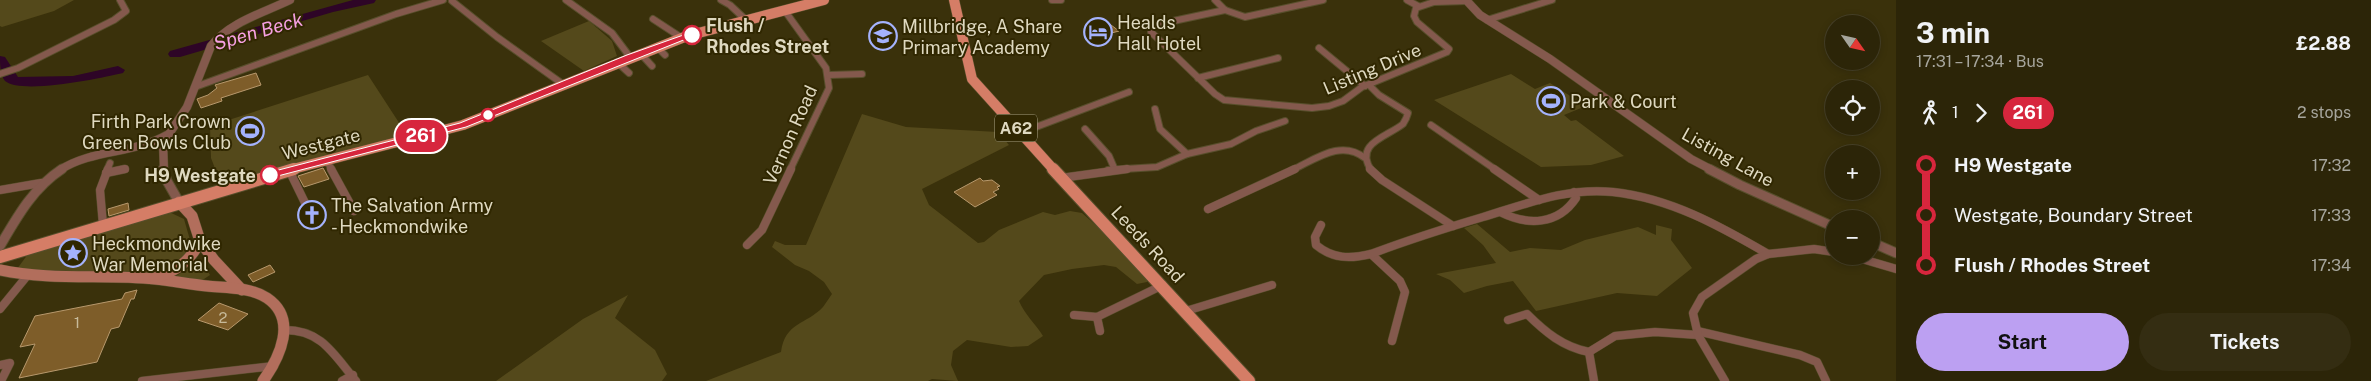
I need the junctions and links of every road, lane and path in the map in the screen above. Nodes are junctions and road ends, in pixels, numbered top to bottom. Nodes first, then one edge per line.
1 (120, 0) edge
2 (290, 0) edge
3 (443, 0) edge
4 (566, 0) edge
5 (721, 0) edge
6 (793, 0) edge
7 (824, 0) edge
8 (954, 0) edge
9 (1052, 0) edge
10 (1061, 0) edge
11 (1215, 0) edge
12 (1319, 0) edge
13 (1407, 0) edge
14 (1552, 0) edge
15 (452, 1) edge
16 (1467, 1) edge
17 (804, 6) junction
18 (1418, 6) junction
19 (1225, 10) junction
20 (785, 11) junction
21 (653, 19) dead end
22 (746, 20) junction
23 (1487, 20) junction
24 (682, 38) junction
25 (657, 47) junction
26 (1320, 48) dead end
27 (640, 53) junction
28 (665, 55) dead end
29 (630, 57) junction
30 (1278, 58) dead end
31 (617, 62) junction
32 (652, 66) dead end
33 (628, 73) dead end
34 (0, 74) edge
35 (829, 74) junction
36 (862, 74) dead end
37 (1198, 78) junction
38 (564, 84) junction
39 (1367, 85) junction
40 (195, 87) junction
41 (1129, 92) dead end
42 (1155, 109) dead end
43 (1284, 121) dead end
44 (1431, 125) dead end
45 (1085, 129) dead end
46 (1020, 133) junction
47 (168, 135) junction
48 (139, 148) junction
49 (162, 154) junction
50 (1187, 154) junction
51 (1365, 158) junction
52 (327, 161) junction
53 (110, 163) dead end
54 (124, 169) dead end
55 (289, 170) junction
56 (1114, 170) junction
57 (106, 173) junction
58 (1061, 178) junction
59 (41, 183) junction
60 (0, 190) edge
61 (1574, 192) junction
62 (1539, 200) junction
63 (179, 202) junction
64 (308, 209) dead end
65 (1208, 209) dead end
66 (354, 211) dead end
67 (1500, 212) junction
68 (1825, 223) edge
69 (103, 224) junction
70 (1321, 225) dead end
71 (1453, 226) junction
72 (200, 241) junction
73 (747, 245) dead end
74 (0, 246) edge
75 (1880, 246) edge
76 (1825, 250) edge
77 (1896, 252) edge
78 (1371, 254) junction
79 (1768, 254) junction
80 (0, 257) edge
81 (1880, 264) edge
82 (1896, 269) edge
83 (0, 270) edge
84 (26, 276) junction
85 (154, 279) junction
86 (1162, 285) junction
87 (1272, 285) dead end
88 (242, 290) junction
89 (0, 309) edge
90 (1186, 311) junction
91 (1074, 315) dead end
92 (1097, 317) junction
93 (1508, 320) dead end
94 (286, 330) junction
95 (1100, 331) dead end
96 (1697, 333) junction
97 (1392, 341) dead end
98 (1589, 352) junction
99 (0, 365) edge
100 (274, 366) junction
101 (354, 378) edge
102 (1, 381) edge
103 (147, 381) edge
104 (263, 381) edge
105 (342, 381) edge
106 (1249, 381) edge
107 (1594, 381) edge
108 (1725, 381) edge
109 (1826, 381) edge

1 - 34 street
2 - 40 street
3 - 40 street
4 - 29 street
5 - 22 street
6 - 17 street
7 - 17 main road, Westgate
8 - 46 main road, Leeds Road / A62
9 - 10 street
11 - 19 street
12 - 19 street
13 - 18 street
14 - 23 street
15 - 38 street
16 - 18 street
16 - 23 street, Listing Lane
17 - 20 main road, Westgate
18 - 39 street, Listing Drive
19 - 37 street, Listing Drive
20 - 22 main road, Westgate
20 - 35 street, Vernon Road
21 - 24 street
22 - 24 main road, Westgate
23 - 68 street, Listing Lane
24 - 25 main road, Westgate
25 - 27 main road, Westgate
25 - 28 street
26 - 39 street
27 - 29 main road, Westgate
27 - 32 street
29 - 31 main road, Westgate
30 - 37 street
31 - 33 street
31 - 38 main road, Westgate
35 - 36 street
35 - 73 street, Vernon Road
37 - 39 street, Listing Drive
38 - 52 main road, Westgate
39 - 51 street
40 - 47 street
41 - 46 street
42 - 50 street
43 - 50 street
44 - 62 street
45 - 56 street
46 - 58 main road, Leeds Road / A62
47 - 48 street
47 - 49 street
48 - 49 street
48 - 59 street
49 - 63 street
50 - 56 street
51 - 65 street
51 - 71 street
52 - 55 main road, Westgate
52 - 66 street
53 - 57 street
54 - 57 street
55 - 63 main road, Westgate
55 - 64 street
56 - 58 street
57 - 69 street
58 - 86 main road, Leeds Road / A62
59 - 60 street
59 - 74 street
61 - 62 street
61 - 67 street
61 - 79 street
62 - 67 street
63 - 69 main road, Westgate
63 - 72 main road
67 - 71 street
69 - 80 main road, Westgate
70 - 78 street
71 - 78 street
72 - 85 main road
72 - 88 main road
75 - 77 street
76 - 79 street
78 - 97 street
79 - 96 street
81 - 82 street
83 - 84 main road
84 - 85 main road
84 - 89 street
85 - 88 main road
86 - 90 main road, Leeds Road / A62
86 - 92 street
87 - 90 street
88 - 94 main road
90 - 106 main road, Leeds Road / A62
91 - 92 street
92 - 95 street
93 - 98 street
94 - 100 main road
94 - 101 street
96 - 98 street
96 - 108 street
96 - 109 street
98 - 107 street
99 - 102 street
100 - 103 street
100 - 104 main road
101 - 105 street

